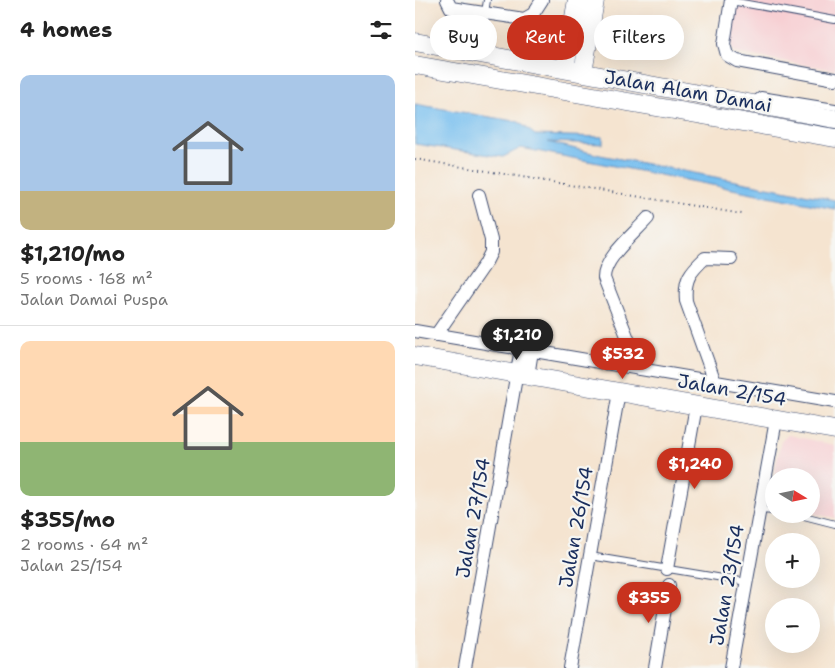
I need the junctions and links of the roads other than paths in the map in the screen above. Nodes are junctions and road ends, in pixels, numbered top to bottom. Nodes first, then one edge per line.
1 (487, 0) edge
2 (542, 0) edge
3 (577, 0) edge
4 (595, 0) edge
5 (731, 1) edge
6 (449, 4) edge
7 (485, 14) junction
8 (574, 15) edge
9 (835, 20) edge
10 (588, 40) junction
11 (415, 42) edge
12 (552, 60) edge
13 (570, 60) edge
14 (415, 64) edge
15 (545, 66) junction
16 (604, 76) junction
17 (835, 78) edge
18 (572, 81) junction
19 (745, 102) junction
20 (835, 107) edge
21 (835, 119) edge
22 (835, 138) edge
23 (479, 195) dead end
24 (647, 218) dead end
25 (731, 259) dead end
26 (415, 331) edge
27 (436, 335) junction
28 (527, 350) junction
29 (415, 356) edge
30 (640, 369) junction
31 (523, 375) junction
32 (715, 382) junction
33 (619, 392) junction
34 (835, 402) edge
35 (696, 406) junction
36 (777, 420) junction
37 (835, 430) edge
38 (760, 510) junction
39 (765, 510) edge
40 (820, 520) edge
41 (835, 524) edge
42 (590, 556) junction
43 (667, 569) junction
44 (747, 582) junction
45 (669, 585) dead end
46 (465, 668) edge
47 (571, 668) edge
48 (655, 668) edge
49 (731, 668) edge

1 - 7 lane
2 - 7 street
3 - 8 main road
4 - 10 main road
5 - 9 lane
5 - 17 street
6 - 7 street
10 - 16 main road
10 - 18 main road
11 - 15 main road, Jalan Alam Damai
12 - 15 main road
13 - 18 main road
14 - 18 main road, Jalan Alam Damai
15 - 18 main road, Jalan Alam Damai
16 - 18 main road, Jalan Alam Damai
16 - 19 main road, Jalan Alam Damai
18 - 22 main road, Jalan Alam Damai
19 - 20 lane
19 - 21 main road, Jalan Alam Damai
23 - 27 street
24 - 30 street
25 - 32 street
26 - 27 street
27 - 28 street
28 - 30 street
28 - 31 street, Jalan 27/154
29 - 31 main road, Jalan 2/154
30 - 32 street
31 - 33 main road, Jalan 2/154
31 - 46 street, Jalan 27/154
32 - 34 street
33 - 35 main road, Jalan 2/154
33 - 42 street, Jalan 26/154
35 - 36 main road, Jalan 2/154
35 - 43 street
36 - 37 main road, Jalan 2/154
36 - 38 street, Jalan 23/154
38 - 39 lane
38 - 44 street, Jalan 23/154
40 - 41 lane
42 - 43 lane
42 - 47 street, Jalan 26/154
43 - 44 lane
44 - 49 street, Jalan 23/154
45 - 48 street

